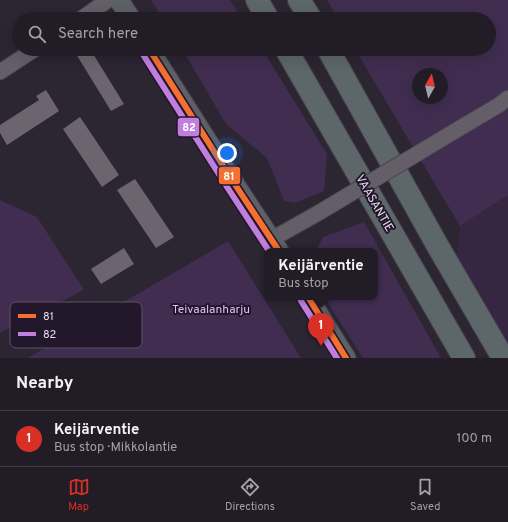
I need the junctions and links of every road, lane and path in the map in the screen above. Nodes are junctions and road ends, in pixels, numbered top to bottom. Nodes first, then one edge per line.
1 (108, 0) edge
2 (119, 0) edge
3 (257, 0) edge
4 (299, 0) edge
5 (91, 12) edge
6 (127, 12) edge
7 (264, 12) edge
8 (307, 12) edge
9 (25, 56) edge
10 (153, 56) edge
11 (290, 56) edge
12 (332, 56) edge
13 (0, 72) edge
14 (508, 98) edge
15 (276, 245) edge
16 (310, 300) edge
17 (346, 358) edge
18 (464, 358) edge
19 (503, 358) edge

1 - 5 street
2 - 6 main road
3 - 7 highway
4 - 8 highway
9 - 13 street
10 - 15 main road
11 - 18 highway, VAASANTIE
12 - 19 highway
14 - 15 street, bridge
16 - 17 main road

